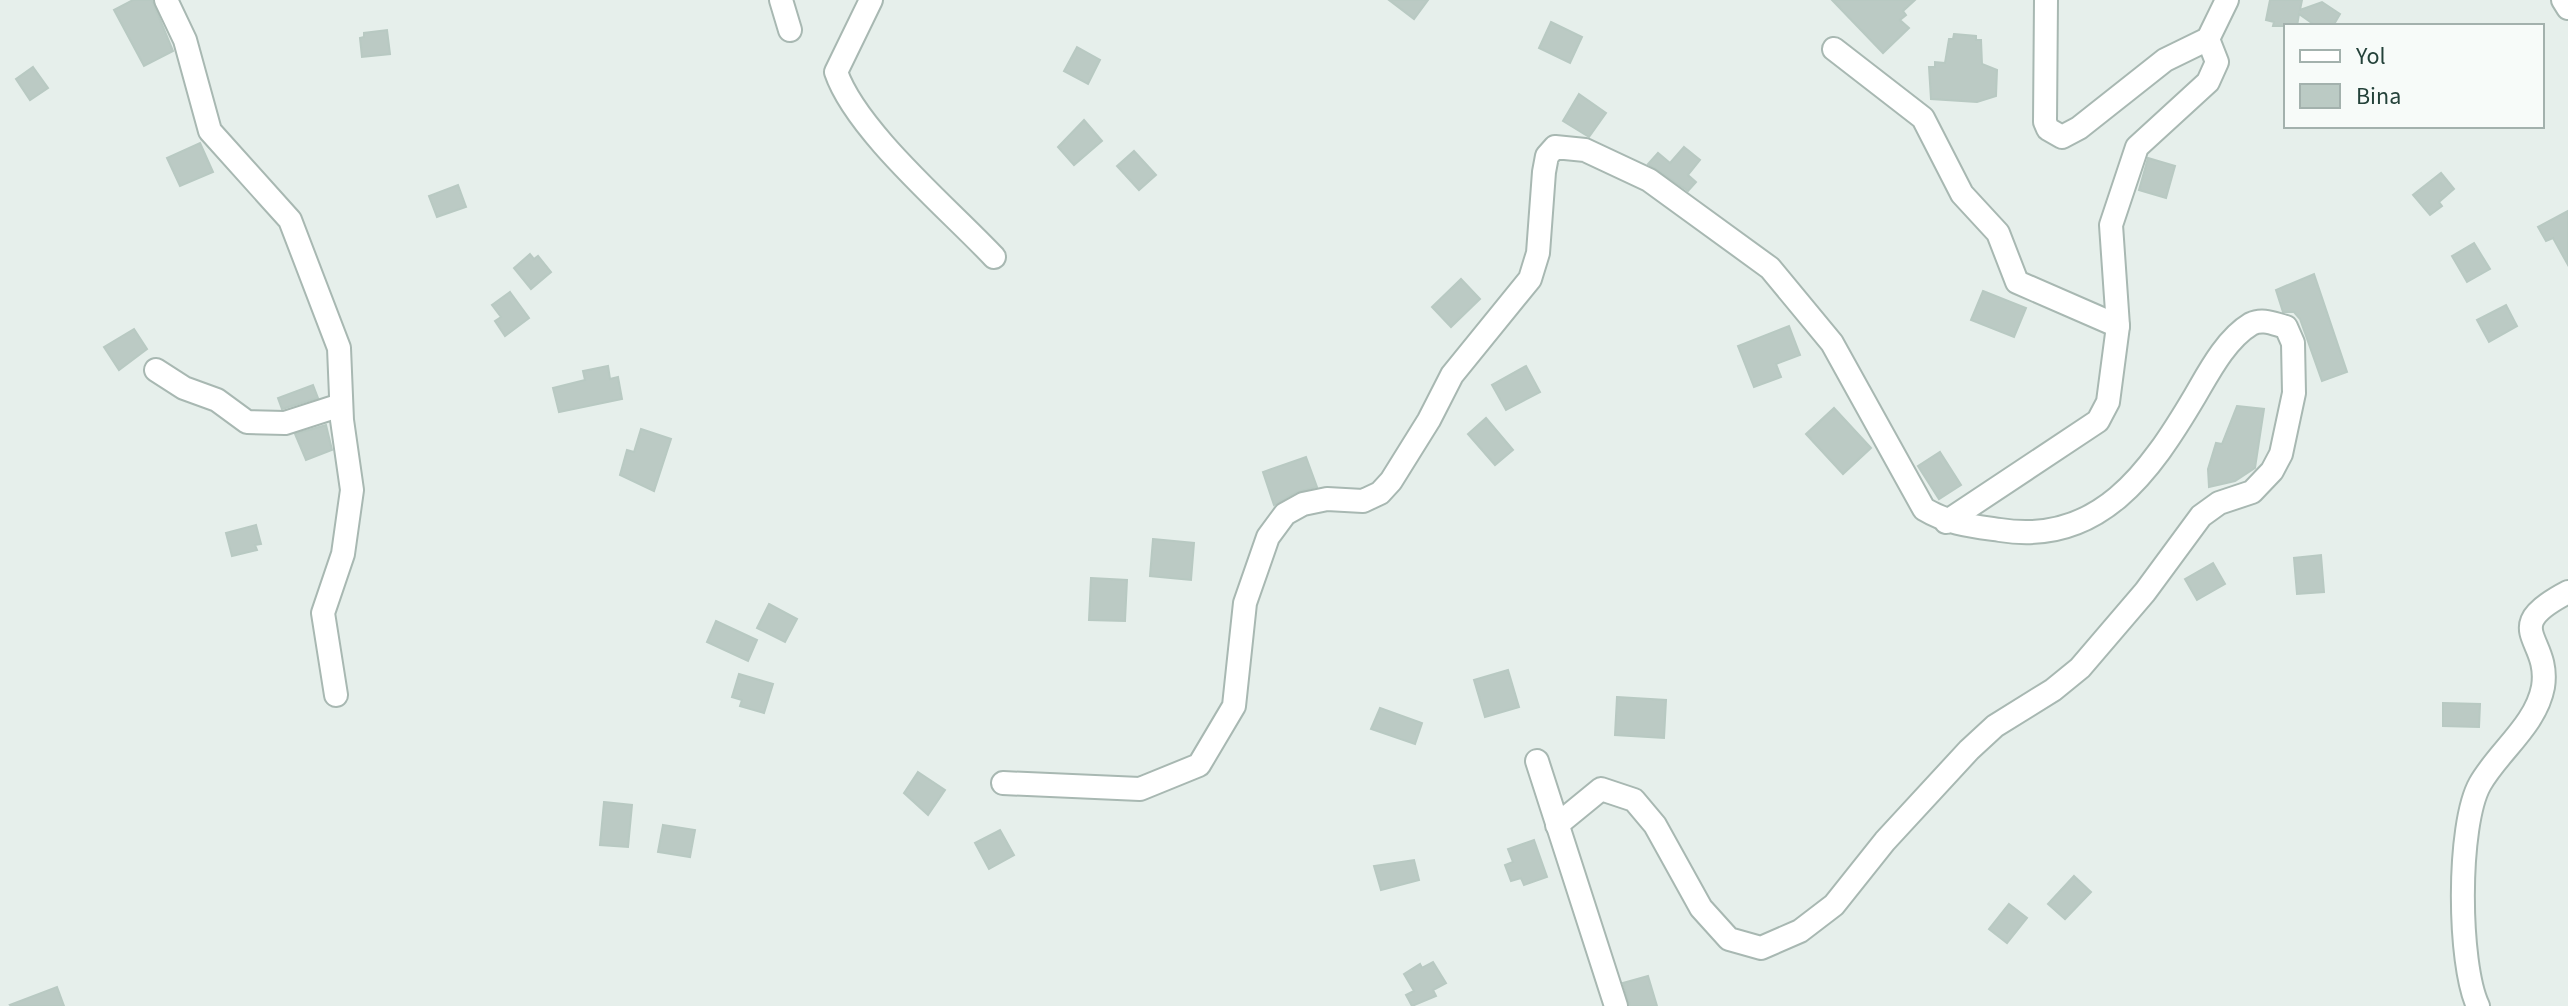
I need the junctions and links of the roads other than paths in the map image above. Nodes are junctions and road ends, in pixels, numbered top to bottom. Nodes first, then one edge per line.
1 (166, 0) edge
2 (781, 0) edge
3 (871, 0) edge
4 (2046, 0) edge
5 (2227, 0) edge
6 (2563, 0) edge
7 (2568, 8) edge
8 (790, 30) dead end
9 (2208, 39) junction
10 (1834, 49) dead end
11 (994, 257) dead end
12 (2118, 326) junction
13 (156, 370) dead end
14 (341, 405) junction
15 (1946, 522) junction
16 (2568, 592) edge
17 (336, 695) dead end
18 (1537, 761) dead end
19 (1003, 783) dead end
20 (1557, 825) junction
21 (1616, 1006) edge
22 (2478, 1006) edge

1 - 14 street
2 - 8 street
3 - 11 street
4 - 9 street
5 - 9 street
6 - 7 street
9 - 12 street
10 - 12 street
12 - 15 street
13 - 14 street
14 - 17 street
15 - 19 street
15 - 20 street
16 - 22 street
18 - 20 street
20 - 21 street

